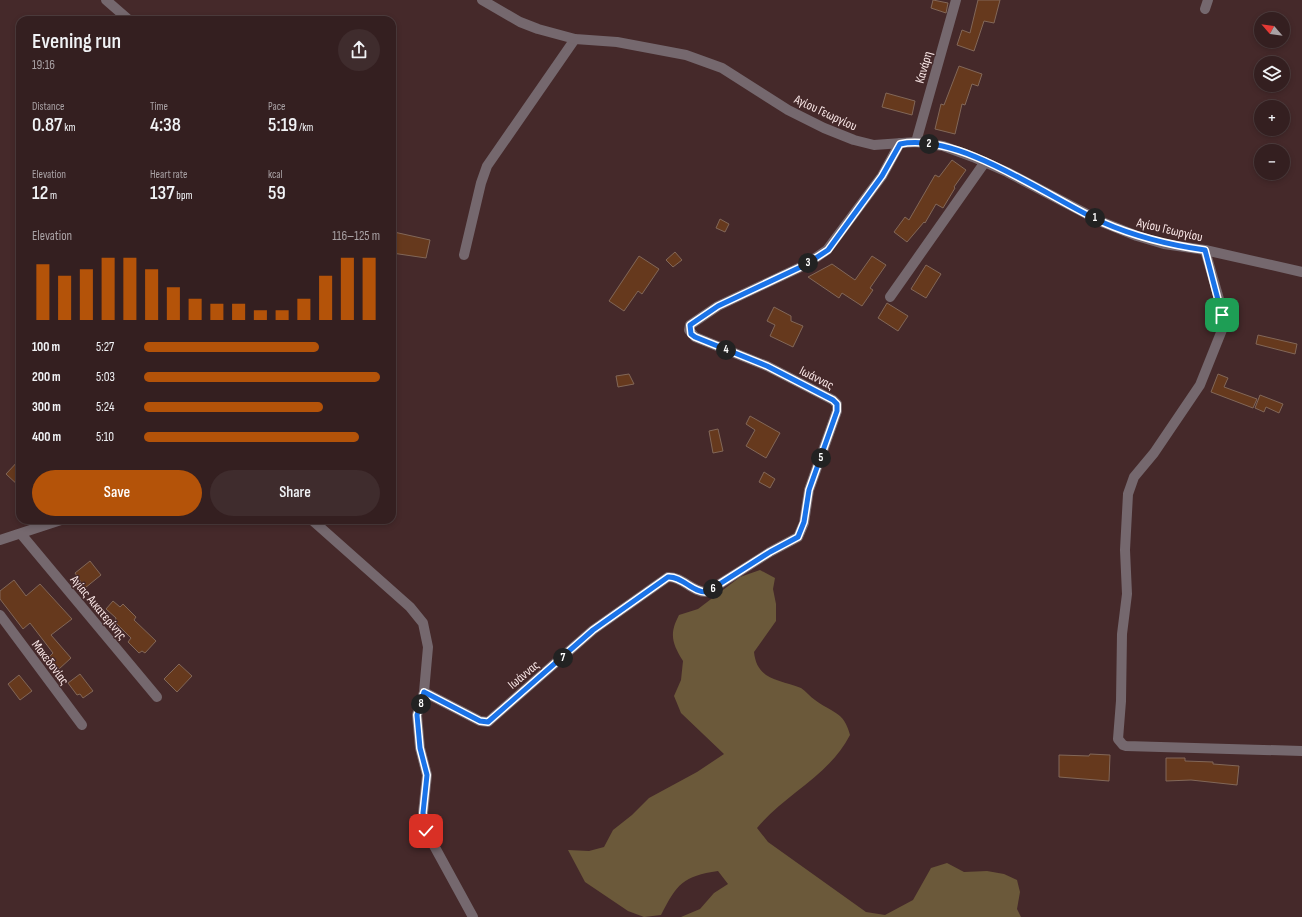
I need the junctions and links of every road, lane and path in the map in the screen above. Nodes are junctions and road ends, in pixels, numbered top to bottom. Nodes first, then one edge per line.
1 (106, 0) edge
2 (482, 0) edge
3 (956, 0) edge
4 (124, 16) edge
5 (575, 39) junction
6 (916, 142) junction
7 (900, 144) junction
8 (985, 162) junction
9 (1205, 250) junction
10 (464, 255) dead end
11 (1302, 272) edge
12 (890, 297) dead end
13 (50, 524) edge
14 (317, 524) edge
15 (21, 534) junction
16 (0, 540) edge
17 (0, 615) edge
18 (424, 692) junction
19 (157, 697) dead end
20 (82, 725) dead end
21 (1302, 751) edge
22 (473, 917) edge

1 - 4 street
2 - 5 street, Αγίου Γεωργίου
3 - 6 street, Κανάρη
5 - 7 street, Αγίου Γεωργίου
5 - 10 street
6 - 7 street, Αγίου Γεωργίου
6 - 8 street, Αγίου Γεωργίου
7 - 18 street, Ιωάννας
8 - 9 street, Αγίου Γεωργίου
8 - 12 street
9 - 11 street, Αγίου Γεωργίου
9 - 21 street
13 - 15 street
14 - 18 street
15 - 16 street
15 - 19 street, Αγίας Αικατερίνης
17 - 20 street, Μακεδονίας
18 - 22 street

